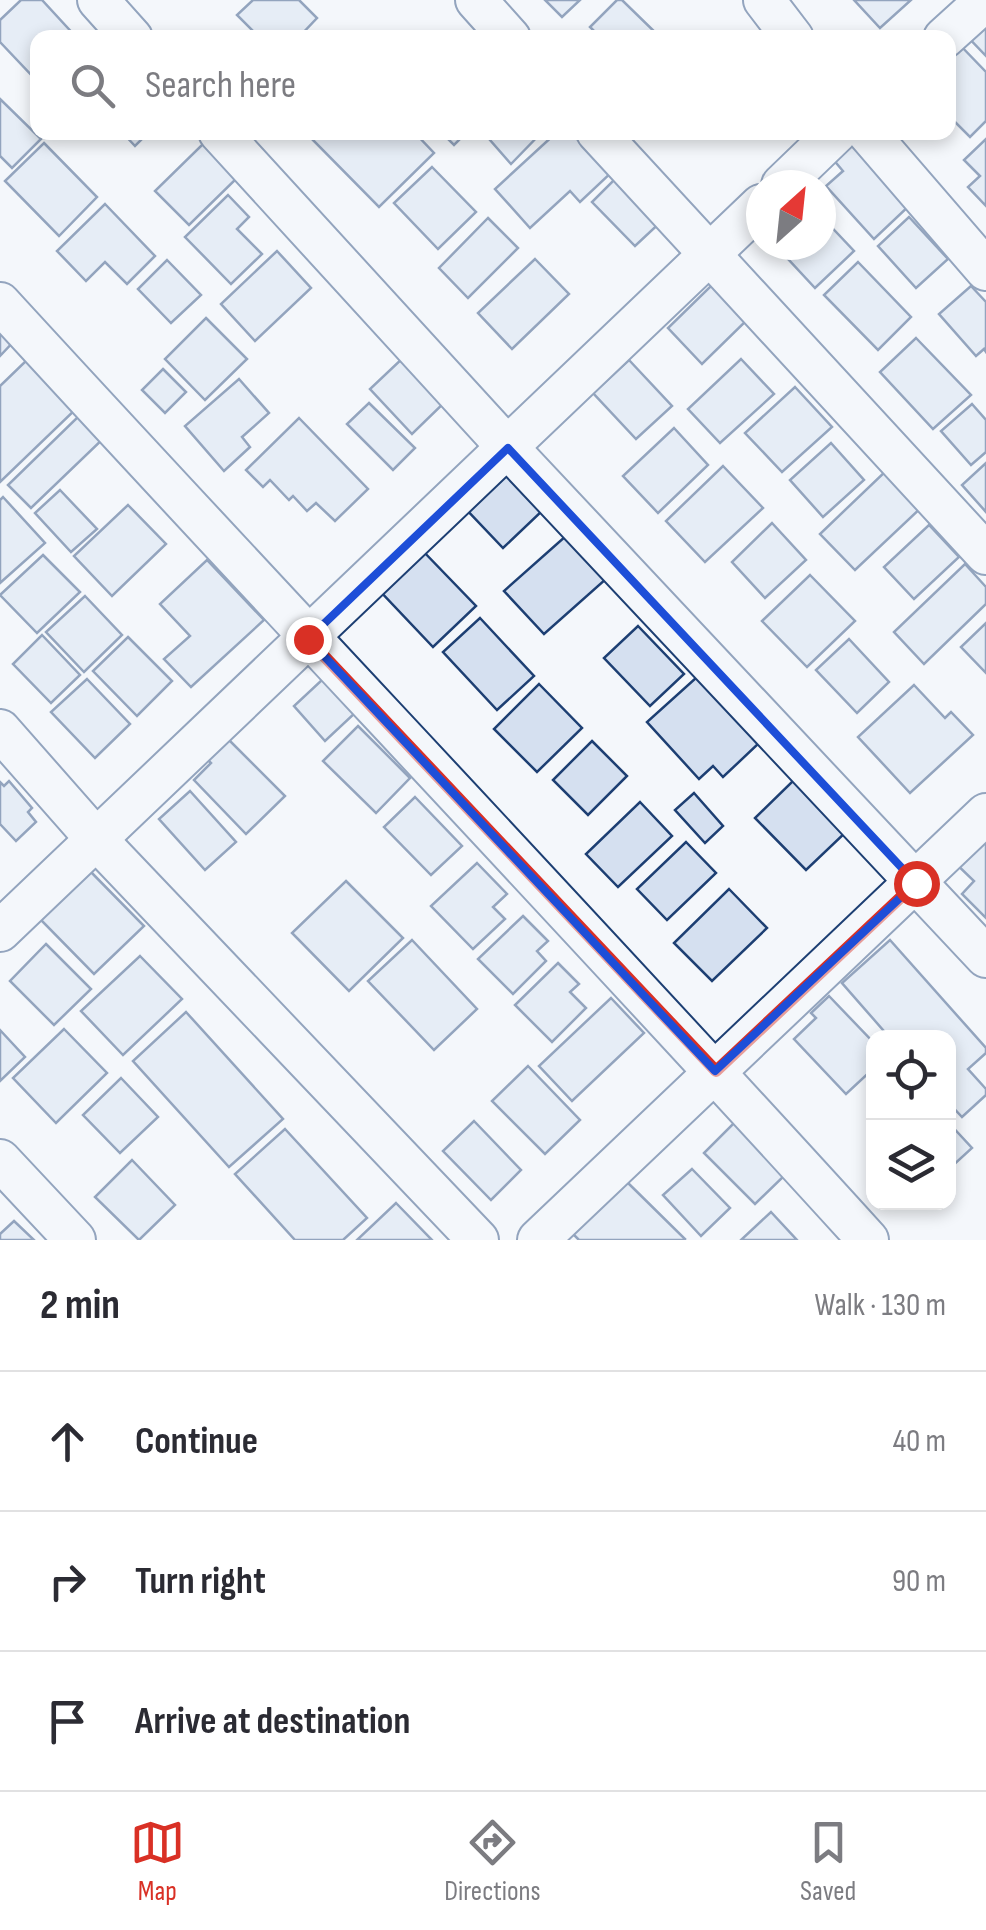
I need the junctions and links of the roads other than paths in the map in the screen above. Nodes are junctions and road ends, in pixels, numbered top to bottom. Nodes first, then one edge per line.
1 (98, 0) edge
2 (476, 0) edge
3 (764, 0) edge
4 (986, 0) edge
5 (125, 30) edge
6 (503, 30) edge
7 (786, 30) edge
8 (953, 30) edge
9 (226, 140) edge
10 (604, 140) edge
11 (829, 140) edge
12 (875, 140) edge
13 (798, 170) edge
14 (746, 219) edge
15 (708, 254) junction
16 (986, 270) edge
17 (0, 304) edge
18 (508, 448) junction
19 (986, 554) edge
20 (308, 639) junction
21 (0, 730) edge
22 (986, 814) edge
23 (96, 839) junction
24 (916, 883) junction
25 (0, 931) edge
26 (986, 958) edge
27 (716, 1071) junction
28 (0, 1160) edge
29 (75, 1240) edge
30 (478, 1240) edge
31 (538, 1240) edge
32 (868, 1240) edge

1 - 5 street
2 - 6 street
3 - 7 street
4 - 8 street
9 - 18 street
10 - 15 street
11 - 13 street
12 - 16 street
14 - 15 street
15 - 18 street
15 - 19 street
17 - 20 street
18 - 20 street
18 - 24 street
20 - 23 street
20 - 27 street
21 - 23 street
22 - 24 street
23 - 25 street
23 - 30 street
24 - 26 street
24 - 27 street
27 - 31 street
27 - 32 street
28 - 29 street

